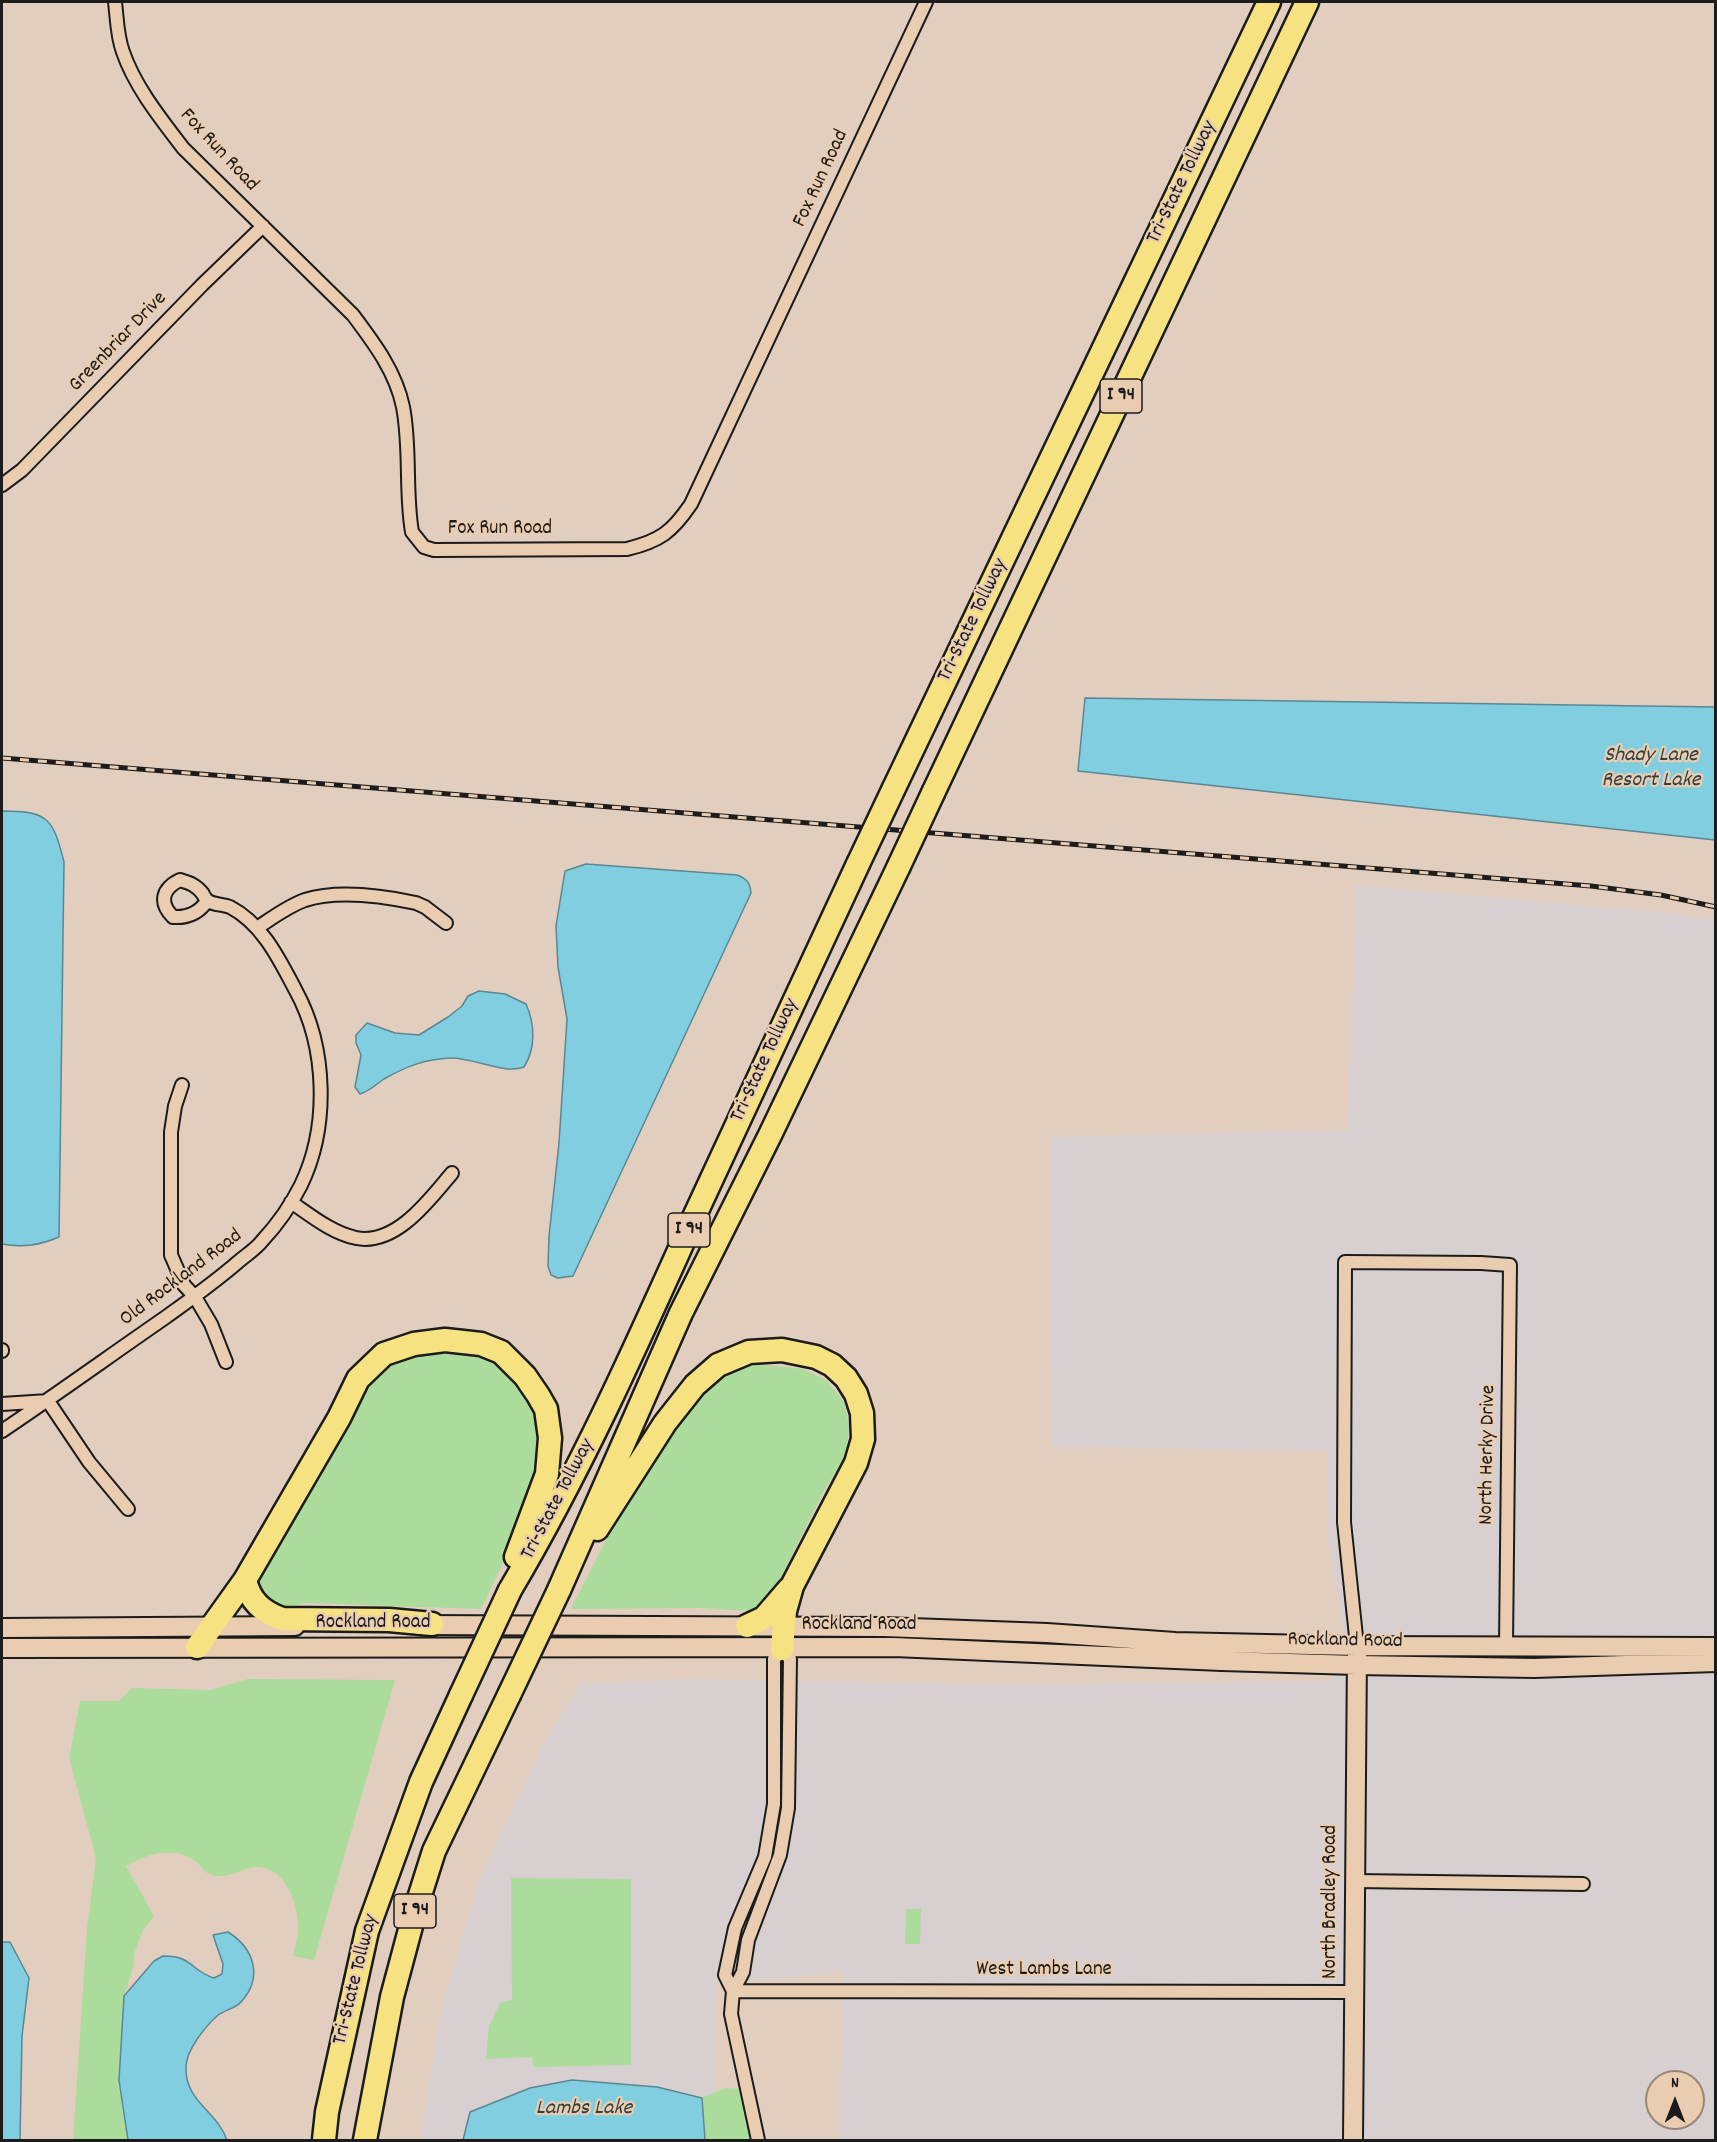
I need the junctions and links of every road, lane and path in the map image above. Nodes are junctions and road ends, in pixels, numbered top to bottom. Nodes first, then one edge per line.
1 (115, 2) edge
2 (926, 2) edge
3 (1269, 2) edge
4 (1307, 2) edge
5 (264, 226) junction
6 (2, 485) edge
7 (207, 901) dead end
8 (446, 923) dead end
9 (257, 928) junction
10 (182, 1085) dead end
11 (452, 1173) dead end
12 (291, 1202) junction
13 (195, 1297) junction
14 (226, 1362) dead end
15 (48, 1401) junction
16 (2, 1404) edge
17 (2, 1431) edge
18 (128, 1509) dead end
19 (245, 1580) junction
20 (563, 1581) junction
21 (792, 1586) junction
22 (510, 1590) junction
23 (432, 1624) junction
24 (747, 1626) junction
25 (784, 1626) junction
26 (212, 1627) junction
27 (2, 1628) edge
28 (1506, 1645) junction
29 (197, 1647) junction
30 (1716, 1647) edge
31 (2, 1648) edge
32 (782, 1649) junction
33 (1357, 1655) junction
34 (1716, 1662) edge
35 (774, 1743) junction
36 (789, 1743) junction
37 (772, 1812) junction
38 (787, 1814) junction
39 (759, 1871) junction
40 (772, 1876) junction
41 (1355, 1881) junction
42 (1583, 1884) dead end
43 (733, 1991) junction
44 (1354, 1992) junction
45 (324, 2140) edge
46 (365, 2140) edge
47 (758, 2140) edge
48 (1353, 2140) edge

1 - 5 street, Fox Run Road
2 - 5 street, Fox Run Road
3 - 22 highway, Tri-State Tollway / I 94, bridge
4 - 20 highway, Tri-State Tollway / I 94, bridge
5 - 6 street, Greenbriar Drive
7 - 9 street, Old Rockland Road
8 - 9 street
9 - 12 street, Old Rockland Road
10 - 13 street
11 - 12 street
12 - 13 street, Old Rockland Road
13 - 14 street
13 - 15 street, Old Rockland Road
15 - 16 street
15 - 17 street, Old Rockland Road
15 - 18 street
19 - 22 highway
19 - 23 highway
19 - 26 highway
20 - 21 highway
20 - 46 highway, Tri-State Tollway / I 94, bridge
21 - 24 highway
21 - 25 highway
22 - 45 highway, Tri-State Tollway / I 94, bridge
23 - 24 main road, Rockland Road
23 - 26 main road, Rockland Road
24 - 25 main road, Rockland Road
25 - 32 highway
25 - 33 main road, Rockland Road
26 - 27 main road, Rockland Road
26 - 29 highway
28 - 30 main road, Rockland Road
28 - 33 main road, Rockland Road
28 - 33 street, North Herky Drive
29 - 31 main road, Rockland Road
29 - 32 main road, Rockland Road
32 - 33 main road, Rockland Road
32 - 35 street
32 - 36 street
33 - 34 main road, Rockland Road
33 - 41 main road, North Bradley Road
35 - 36 street
35 - 37 street
36 - 38 street
37 - 38 street
37 - 39 street
38 - 40 street
39 - 40 street
39 - 43 street
40 - 43 street
41 - 42 street
41 - 44 main road, North Bradley Road
43 - 44 street, West Lambs Lane
43 - 47 street
44 - 48 main road, North Bradley Road

